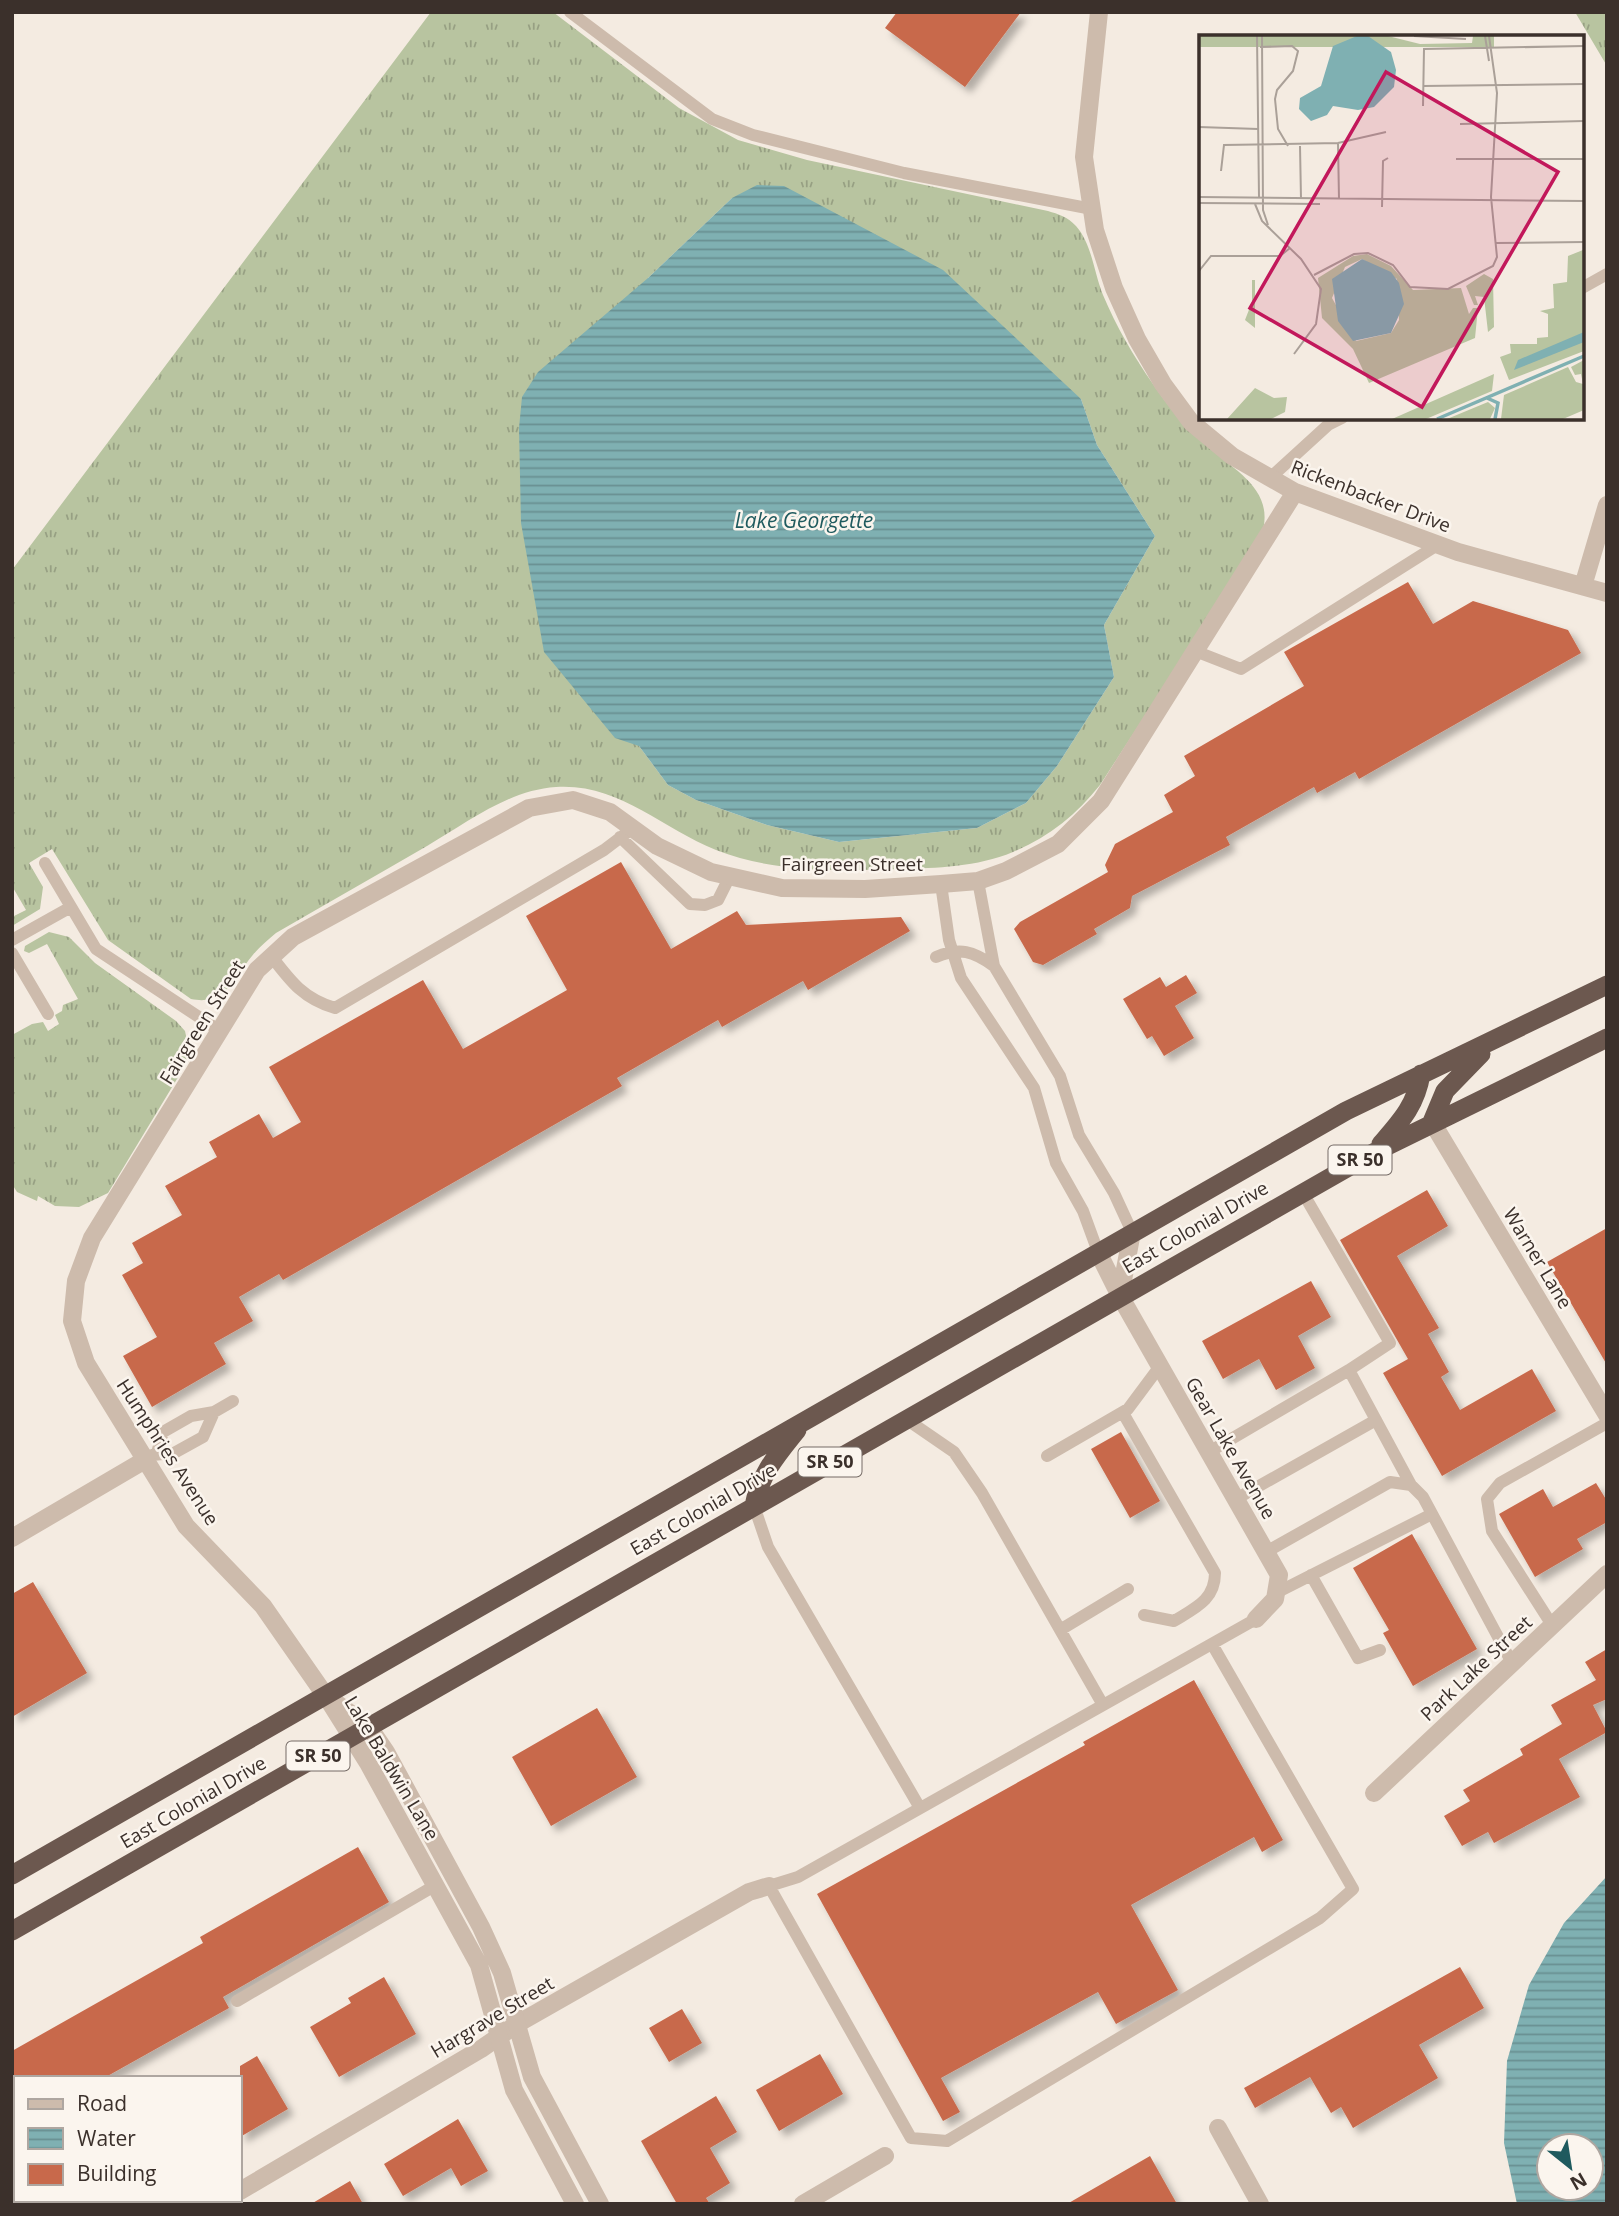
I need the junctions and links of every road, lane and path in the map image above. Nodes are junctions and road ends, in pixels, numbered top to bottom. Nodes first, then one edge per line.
1 (570, 12) edge
2 (1099, 12) edge
3 (1092, 209) junction
4 (1607, 274) edge
5 (1584, 287) edge
6 (1338, 420) edge
7 (1270, 478) junction
8 (1295, 492) junction
9 (1607, 505) edge
10 (1438, 544) junction
11 (1583, 586) junction
12 (1607, 593) edge
13 (1195, 651) junction
14 (626, 833) junction
15 (45, 863) dead end
16 (730, 876) junction
17 (978, 881) junction
18 (941, 884) junction
19 (71, 907) junction
20 (12, 940) edge
21 (952, 950) junction
22 (12, 953) edge
23 (272, 957) junction
24 (936, 957) dead end
25 (994, 966) junction
26 (1607, 985) edge
27 (48, 1014) dead end
28 (220, 1031) junction
29 (1607, 1038) edge
30 (1498, 1039) junction
31 (1420, 1074) junction
32 (1433, 1122) junction
33 (1373, 1153) junction
34 (1303, 1193) junction
35 (1132, 1232) junction
36 (92, 1238) joint
37 (1098, 1252) junction
38 (1120, 1296) junction
39 (1160, 1366) junction
40 (1349, 1370) junction
41 (233, 1401) dead end
42 (215, 1412) junction
43 (1122, 1413) junction
44 (1607, 1415) edge
45 (906, 1419) junction
46 (1376, 1420) junction
47 (804, 1421) junction
48 (1607, 1423) edge
49 (1209, 1452) junction
50 (151, 1456) junction
51 (1047, 1456) dead end
52 (1411, 1485) junction
53 (1236, 1499) junction
54 (754, 1506) junction
55 (1432, 1514) junction
56 (12, 1538) edge
57 (1266, 1552) junction
58 (1607, 1574) edge
59 (1311, 1575) junction
60 (1128, 1589) dead end
61 (1278, 1592) junction
62 (1144, 1615) dead end
63 (1256, 1619) joint
64 (1552, 1625) junction
65 (1060, 1630) junction
66 (1212, 1644) junction
67 (1380, 1650) dead end
68 (1512, 1663) junction
69 (325, 1695) junction
70 (1103, 1705) junction
71 (369, 1727) junction
72 (351, 1737) junction
73 (1374, 1793) dead end
74 (920, 1808) junction
75 (12, 1875) edge
76 (436, 1885) junction
77 (769, 1886) junction
78 (12, 1931) edge
79 (237, 2001) dead end
80 (517, 2024) junction
81 (500, 2036) junction
82 (1218, 2128) dead end
83 (884, 2156) dead end
84 (242, 2189) edge
85 (575, 2204) edge
86 (600, 2204) edge
87 (803, 2204) edge
88 (1260, 2204) edge

1 - 3 lane
2 - 3 street, Rickenbacker Drive
3 - 7 street, Rickenbacker Drive
4 - 5 lane
6 - 7 lane
7 - 8 street, Rickenbacker Drive
8 - 10 street, Rickenbacker Drive
8 - 13 street, Fairgreen Street
9 - 11 street
10 - 11 street, Rickenbacker Drive
10 - 13 lane
11 - 12 street, Rickenbacker Drive
13 - 17 street, Fairgreen Street
14 - 16 street, Fairgreen Street
14 - 16 lane
14 - 23 street, Fairgreen Street
14 - 23 lane
15 - 19 lane
16 - 18 street, Fairgreen Street
17 - 18 street, Fairgreen Street
17 - 25 lane
18 - 21 lane
19 - 20 lane
19 - 28 lane
21 - 24 lane
21 - 25 lane
21 - 37 lane
22 - 27 lane
23 - 28 street, Fairgreen Street
25 - 35 lane
26 - 30 highway, East Colonial Drive / SR 50
28 - 36 street, Fairgreen Street
29 - 32 highway, East Colonial Drive / SR 50
30 - 31 highway, East Colonial Drive / SR 50
30 - 32 highway
31 - 33 highway
31 - 35 highway, East Colonial Drive / SR 50
32 - 33 highway, East Colonial Drive / SR 50
32 - 44 street, Warner Lane
33 - 34 highway, East Colonial Drive / SR 50
34 - 38 highway, East Colonial Drive / SR 50
34 - 40 lane
35 - 37 highway, East Colonial Drive / SR 50
35 - 38 street
36 - 50 street, Humphries Avenue
37 - 38 street, Gear Lake Avenue
37 - 47 highway, East Colonial Drive / SR 50
38 - 39 street, Gear Lake Avenue
38 - 45 highway, East Colonial Drive / SR 50
39 - 43 lane
39 - 49 street, Gear Lake Avenue
40 - 46 lane
40 - 49 lane
41 - 42 lane
42 - 50 lane
42 - 50 lane
43 - 51 lane
43 - 62 lane
45 - 54 highway, East Colonial Drive / SR 50
45 - 65 lane
46 - 52 lane
46 - 53 lane
47 - 54 highway
47 - 69 highway, East Colonial Drive / SR 50
48 - 64 lane
49 - 53 street, Gear Lake Avenue
50 - 56 street
50 - 69 street, Humphries Avenue
52 - 55 lane
52 - 57 lane
53 - 57 street, Gear Lake Avenue
54 - 71 highway, East Colonial Drive / SR 50
54 - 74 lane
55 - 59 lane
55 - 68 lane
57 - 61 street, Gear Lake Avenue
58 - 64 street, Park Lake Street
59 - 61 lane
59 - 67 lane
60 - 65 lane
61 - 63 street
63 - 66 lane
64 - 68 street, Park Lake Street
65 - 70 lane
66 - 70 lane
66 - 77 lane
68 - 73 street, Park Lake Street
69 - 71 street, Lake Baldwin Lane
69 - 72 street, Lake Baldwin Lane
69 - 75 highway, East Colonial Drive / SR 50
70 - 74 lane
71 - 72 highway, East Colonial Drive / SR 50
71 - 80 street, Lake Baldwin Lane
72 - 76 street, Lake Baldwin Lane
72 - 78 highway, East Colonial Drive / SR 50
74 - 77 lane
76 - 79 lane
76 - 81 street, Lake Baldwin Lane
77 - 80 street, Hargrave Street
80 - 81 street, Hargrave Street
80 - 86 street, Lake Baldwin Lane
81 - 84 street, Hargrave Street
81 - 85 street, Lake Baldwin Lane
82 - 88 street
83 - 87 street

